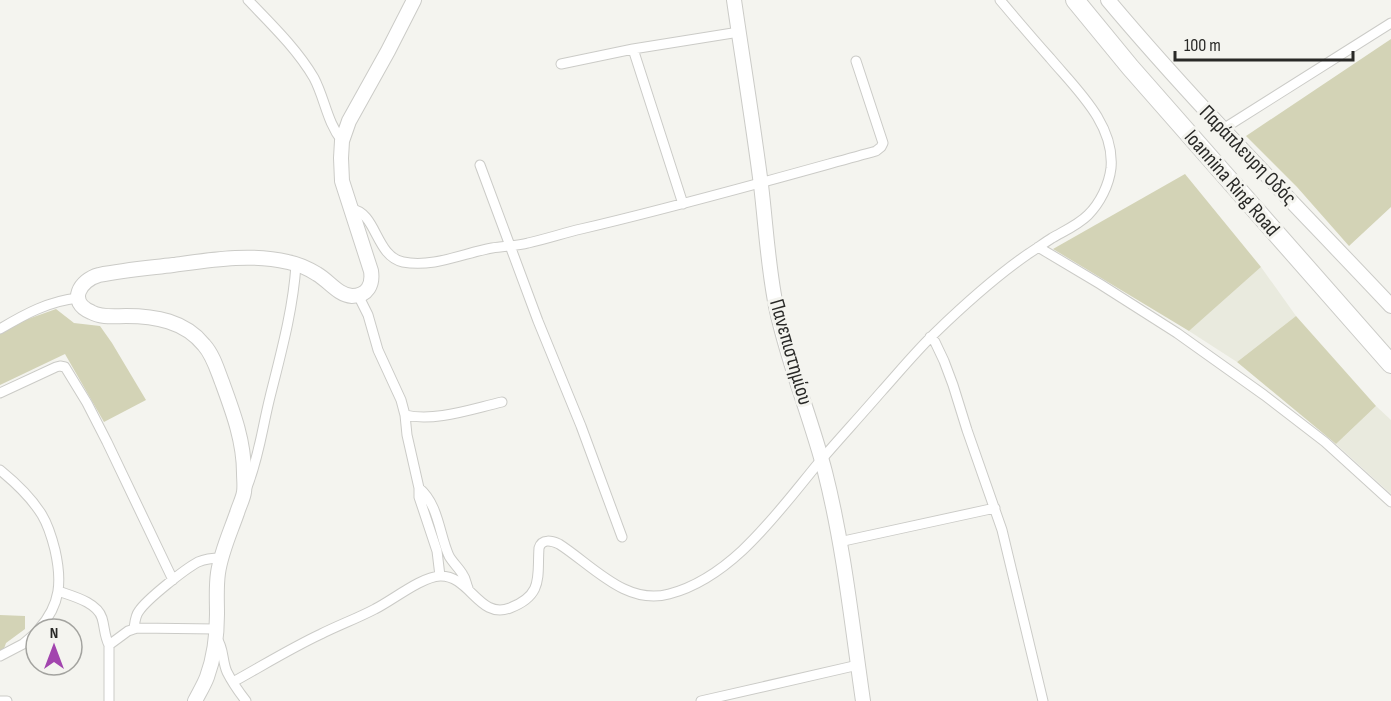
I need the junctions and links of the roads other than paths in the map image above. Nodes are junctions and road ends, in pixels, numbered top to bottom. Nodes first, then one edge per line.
1 (248, 0) edge
2 (734, 0) edge
3 (1000, 0) edge
4 (1075, 0) edge
5 (1108, 0) edge
6 (409, 2) edge
7 (1391, 23) edge
8 (739, 32) junction
9 (633, 49) junction
10 (856, 61) dead end
11 (561, 64) dead end
12 (1223, 129) junction
13 (342, 141) junction
14 (480, 165) dead end
15 (761, 183) junction
16 (683, 204) junction
17 (351, 209) junction
18 (510, 246) junction
19 (1038, 247) junction
20 (296, 265) junction
21 (358, 295) junction
22 (78, 298) junction
23 (1391, 306) edge
24 (0, 329) edge
25 (930, 337) junction
26 (1391, 364) edge
27 (0, 393) edge
28 (502, 402) dead end
29 (405, 415) junction
30 (822, 460) junction
31 (0, 470) edge
32 (418, 488) junction
33 (244, 492) junction
34 (1391, 502) edge
35 (995, 508) junction
36 (622, 537) dead end
37 (840, 542) junction
38 (221, 558) junction
39 (440, 576) junction
40 (173, 580) junction
41 (468, 588) junction
42 (58, 591) junction
43 (47, 617) edge
44 (134, 629) junction
45 (215, 633) junction
46 (24, 643) edge
47 (109, 645) junction
48 (0, 656) edge
49 (858, 664) junction
50 (233, 682) junction
51 (0, 700) edge
52 (7, 701) edge
53 (109, 701) edge
54 (195, 701) edge
55 (246, 701) edge
56 (701, 701) edge
57 (862, 701) edge
58 (1043, 701) edge

1 - 13 street
2 - 8 street, Πανεπιστημίου
3 - 19 street
4 - 26 highway, Ioannina Ring Road
5 - 12 street, Παράπλευρη Οδός
6 - 13 street
7 - 12 street
8 - 9 street
8 - 15 street, Πανεπιστημίου
9 - 11 street
9 - 16 street
10 - 15 street
12 - 23 street, Παράπλευρη Οδός
13 - 17 street
14 - 18 street
15 - 16 street
15 - 30 street, Πανεπιστημίου
16 - 18 street
17 - 18 street
17 - 21 street
18 - 36 street
19 - 25 street
19 - 34 street
20 - 21 street
20 - 22 street
20 - 33 street
21 - 29 street
22 - 24 street
22 - 33 street
25 - 30 street
25 - 35 street
27 - 40 street
28 - 29 street
29 - 32 street
30 - 37 street, Πανεπιστημίου
30 - 41 street
31 - 42 street
32 - 39 street
32 - 41 street
33 - 38 street
35 - 37 street
35 - 58 street
37 - 49 street, Πανεπιστημίου
38 - 40 street
38 - 45 street
39 - 41 street
39 - 50 street
40 - 44 street
42 - 43 street
42 - 47 street
44 - 45 street
44 - 47 street
45 - 50 street
45 - 54 street
46 - 48 street
47 - 53 street
49 - 56 street
49 - 57 street, Πανεπιστημίου
50 - 55 street
51 - 52 street

